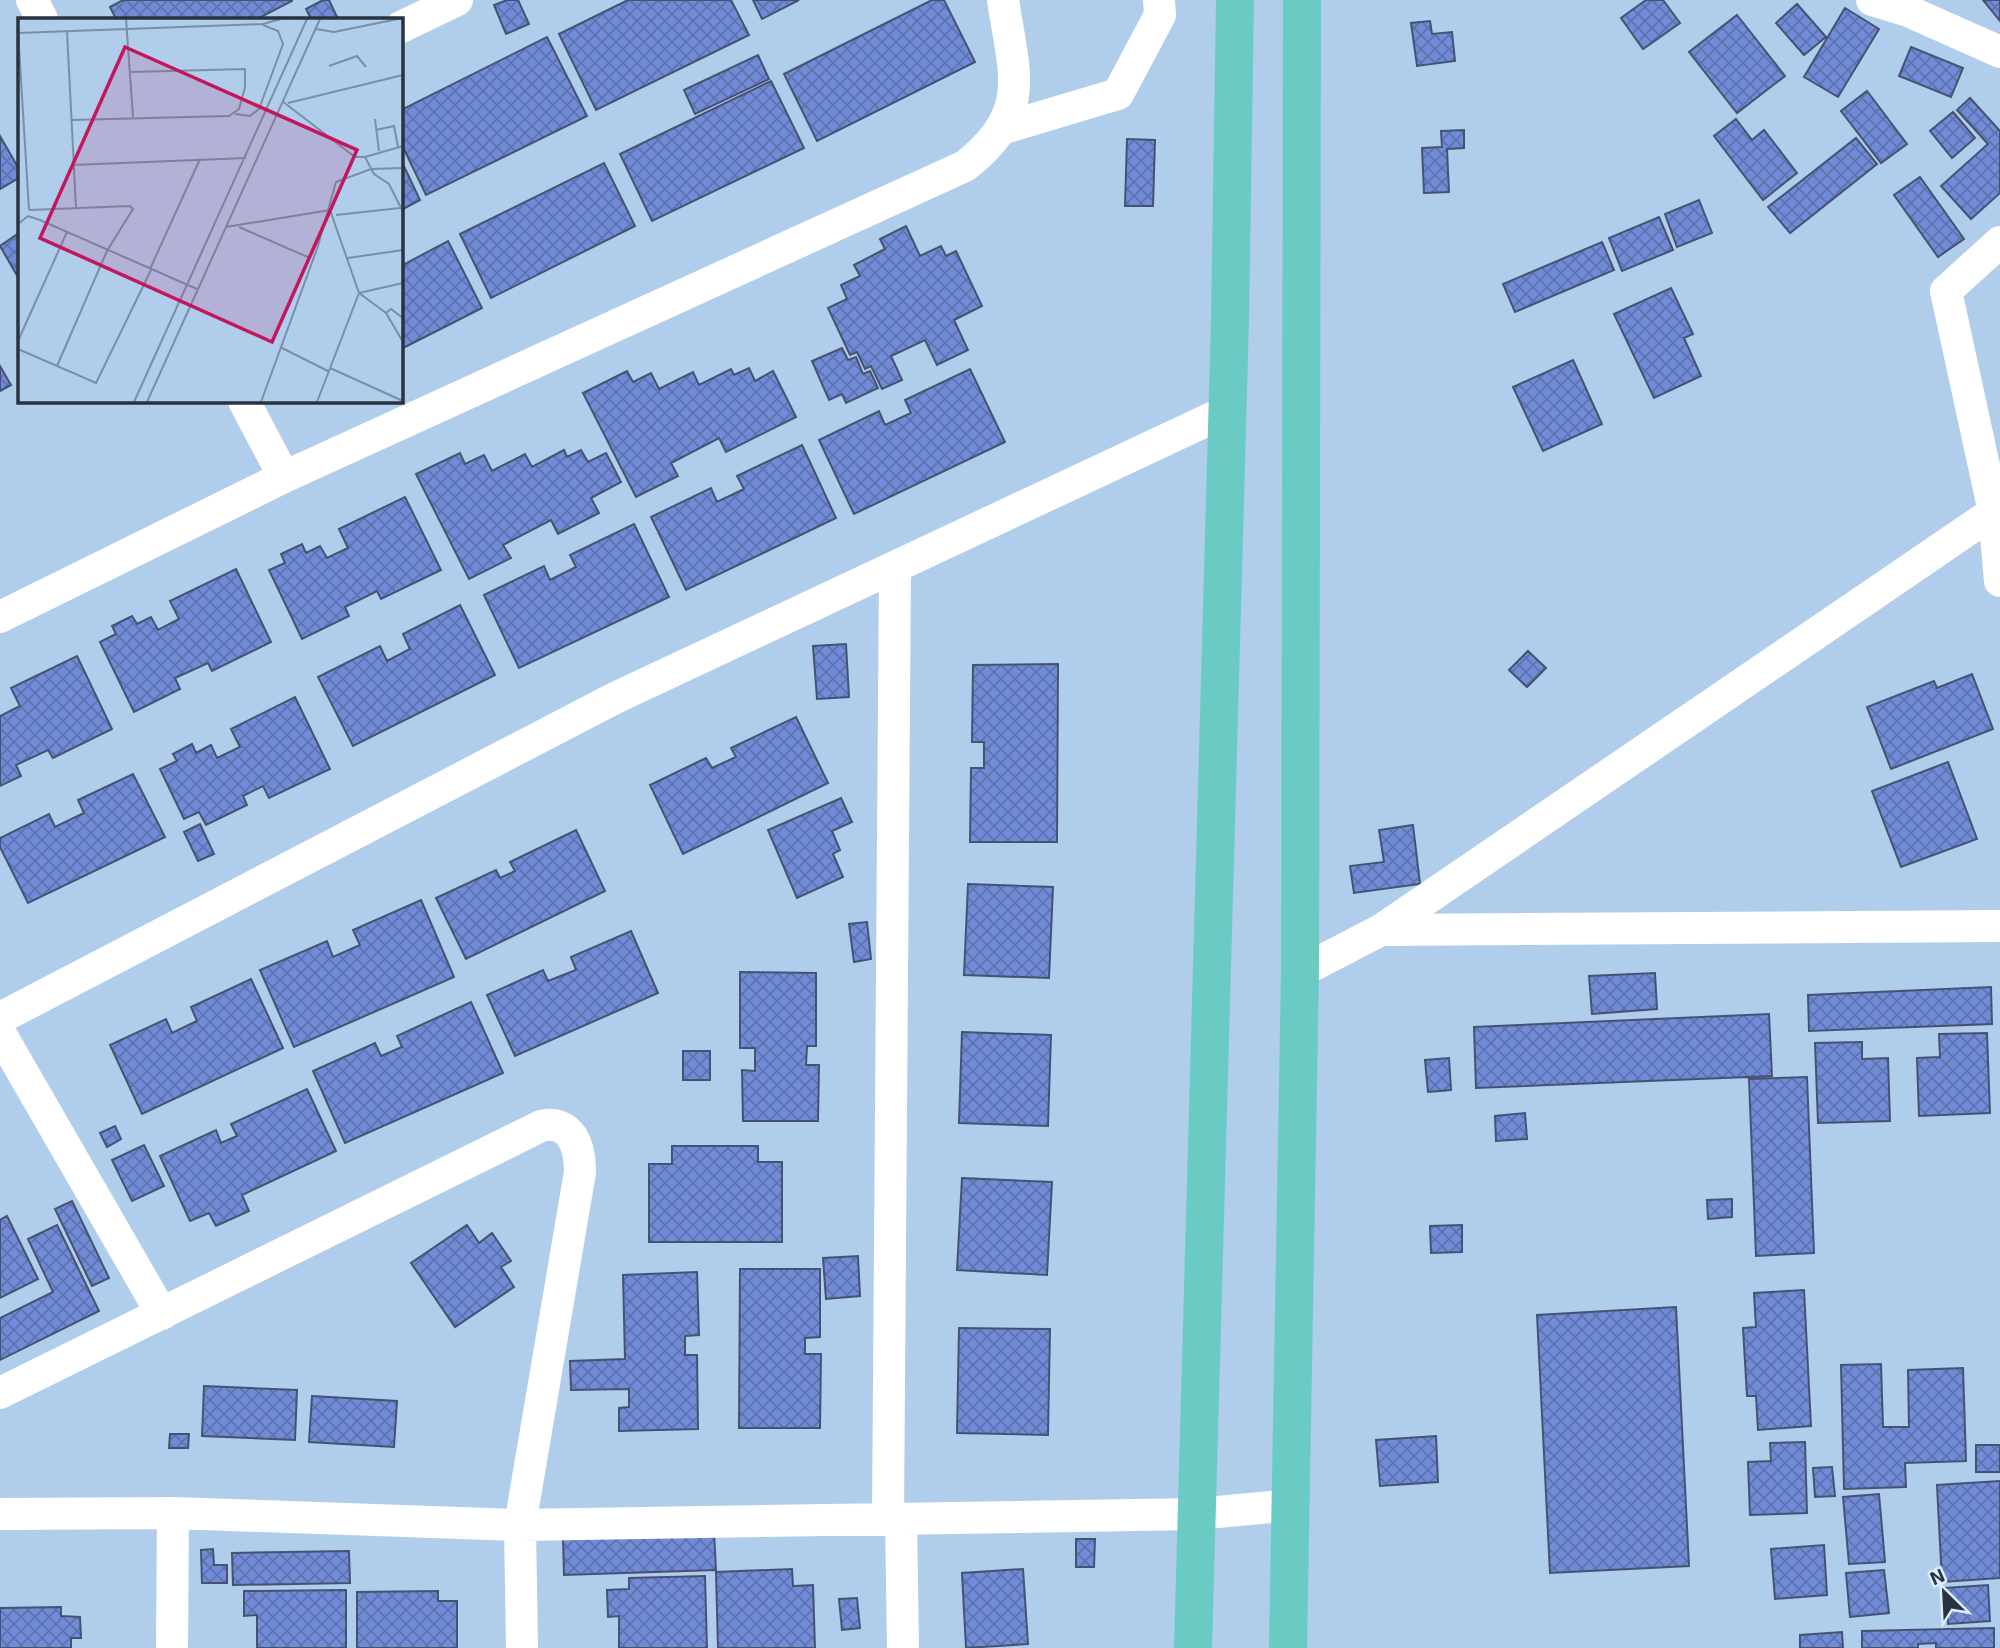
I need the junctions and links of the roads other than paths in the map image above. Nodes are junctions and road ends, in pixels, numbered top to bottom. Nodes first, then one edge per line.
1 (32, 0) edge
2 (457, 0) edge
3 (1003, 0) edge
4 (1159, 0) edge
5 (1235, 0) edge
6 (1302, 0) edge
7 (1872, 0) edge
8 (41, 18) edge
9 (402, 27) edge
10 (2000, 52) edge
11 (1001, 129) junction
12 (2000, 242) edge
13 (245, 402) edge
14 (1227, 411) junction
15 (284, 477) junction
16 (1997, 514) edge
17 (895, 566) junction
18 (2000, 581) edge
19 (0, 617) edge
20 (2000, 926) edge
21 (1381, 930) junction
22 (1300, 972) junction
23 (0, 1018) edge
24 (0, 1033) edge
25 (162, 1314) junction
26 (0, 1393) edge
27 (1292, 1505) junction
28 (173, 1513) junction
29 (0, 1514) edge
30 (1197, 1514) junction
31 (895, 1519) junction
32 (520, 1525) junction
33 (173, 1648) edge
34 (522, 1648) edge
35 (903, 1648) edge
36 (1193, 1648) edge
37 (1288, 1648) edge

1 - 8 street
2 - 9 street
3 - 11 street
4 - 11 street
5 - 14 highway
6 - 22 highway
7 - 10 street
11 - 15 street
12 - 16 street
13 - 15 street
14 - 17 street
14 - 30 highway
15 - 19 street
16 - 18 street
16 - 21 street
17 - 23 street
17 - 31 street
20 - 21 street
21 - 22 street
22 - 27 highway
24 - 25 street
25 - 26 street
25 - 32 street
27 - 30 street
27 - 37 highway
28 - 29 street
28 - 32 street
28 - 33 street
30 - 31 street
30 - 36 highway
31 - 32 street
31 - 35 street
32 - 34 street

